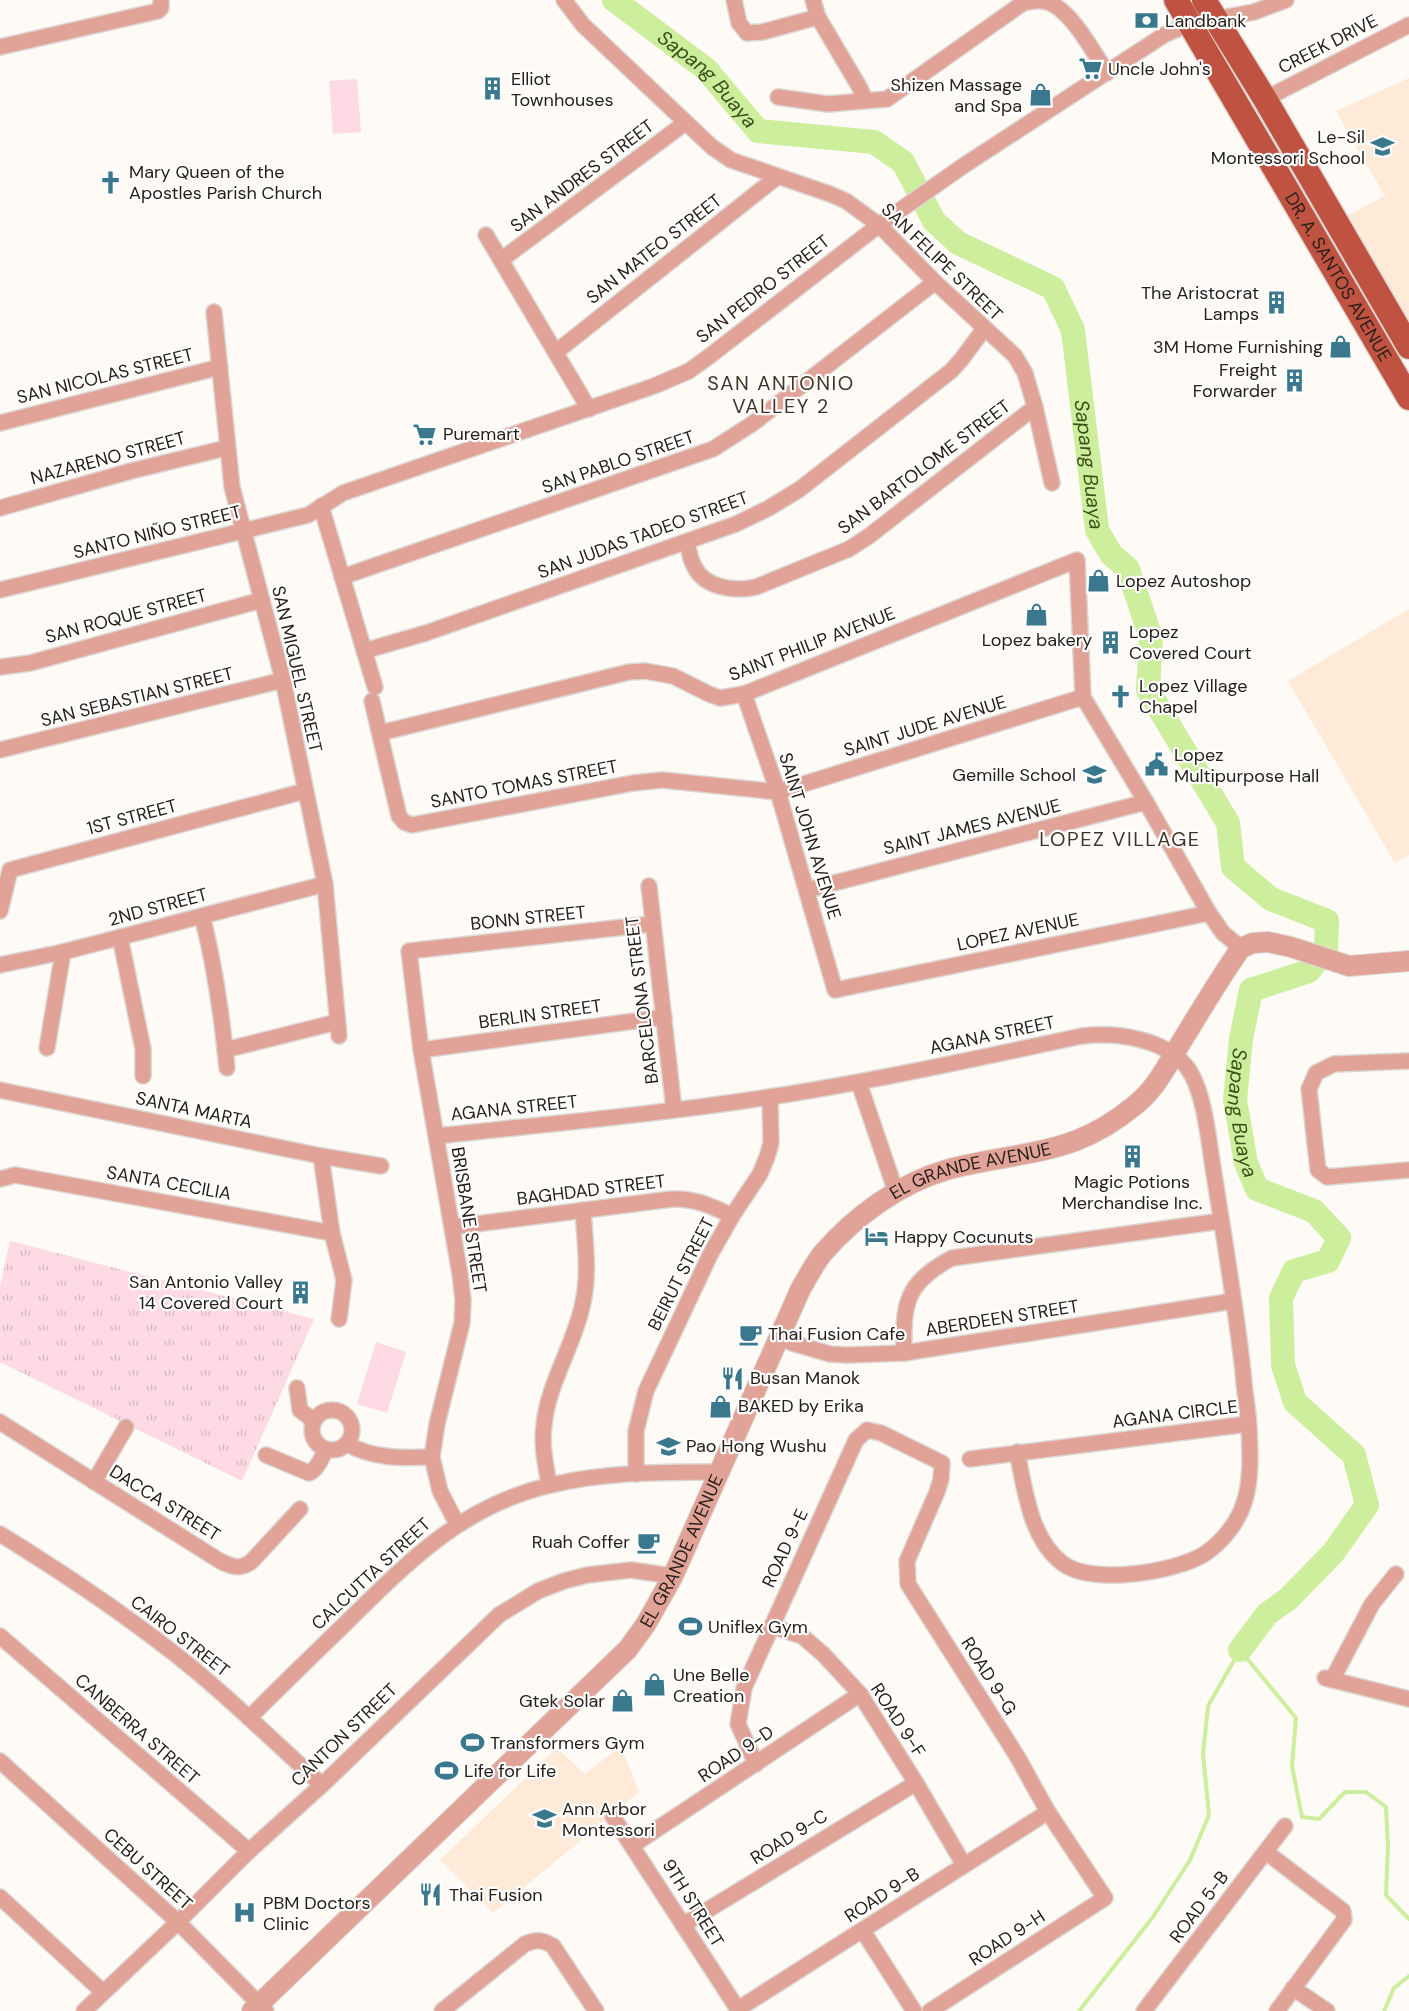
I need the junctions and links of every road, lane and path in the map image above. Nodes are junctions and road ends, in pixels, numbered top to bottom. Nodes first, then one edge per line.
1 (564, 0) edge
2 (734, 0) edge
3 (813, 0) edge
4 (1176, 0) edge
5 (1286, 0) edge
6 (161, 4) edge
7 (1209, 9) edge
8 (818, 17) junction
9 (1189, 24) junction
10 (1409, 25) edge
11 (0, 47) edge
12 (1107, 73) junction
13 (778, 97) dead end
14 (1265, 99) junction
15 (866, 100) junction
16 (685, 123) junction
17 (777, 177) junction
18 (879, 225) junction
19 (486, 235) dead end
20 (501, 260) junction
21 (935, 282) junction
22 (214, 312) dead end
23 (984, 329) junction
24 (1409, 347) edge
25 (555, 352) junction
26 (220, 367) junction
27 (1409, 398) edge
28 (1035, 407) junction
29 (589, 409) junction
30 (0, 423) edge
31 (226, 448) junction
32 (1052, 483) dead end
33 (321, 506) junction
34 (0, 508) edge
35 (242, 530) junction
36 (687, 543) junction
37 (342, 577) junction
38 (0, 590) edge
39 (262, 600) junction
40 (364, 651) junction
41 (0, 667) edge
42 (283, 680) junction
43 (744, 694) junction
44 (1083, 697) junction
45 (380, 733) junction
46 (0, 750) edge
47 (305, 791) junction
48 (778, 792) junction
49 (1146, 802) junction
50 (325, 884) junction
51 (649, 886) dead end
52 (807, 890) junction
53 (0, 911) edge
54 (1209, 913) junction
55 (202, 916) junction
56 (652, 924) junction
57 (120, 937) junction
58 (1244, 947) junction
59 (409, 951) joint
60 (63, 952) junction
61 (1409, 962) edge
62 (0, 965) edge
63 (835, 990) joint
64 (664, 1017) junction
65 (47, 1048) dead end
66 (225, 1050) junction
67 (421, 1050) junction
68 (1174, 1055) junction
69 (1409, 1061) edge
70 (227, 1068) dead end
71 (143, 1076) dead end
72 (859, 1083) junction
73 (0, 1090) edge
74 (770, 1097) junction
75 (674, 1110) junction
76 (437, 1136) junction
77 (321, 1156) junction
78 (381, 1166) dead end
79 (1409, 1170) edge
80 (0, 1179) edge
81 (896, 1192) junction
82 (583, 1210) junction
83 (732, 1216) junction
84 (1221, 1221) junction
85 (452, 1227) junction
86 (333, 1233) junction
87 (1233, 1301) junction
88 (339, 1319) dead end
89 (778, 1336) junction
90 (904, 1353) junction
91 (297, 1388) dead end
92 (314, 1421) junction
93 (0, 1422) edge
94 (1248, 1424) junction
95 (126, 1427) dead end
96 (347, 1444) junction
97 (326, 1449) junction
98 (1017, 1452) junction
99 (266, 1455) dead end
100 (432, 1457) junction
101 (970, 1459) dead end
102 (942, 1463) joint
103 (718, 1472) junction
104 (636, 1474) junction
105 (94, 1482) junction
106 (549, 1485) junction
107 (300, 1509) dead end
108 (457, 1524) junction
109 (0, 1534) edge
110 (1396, 1574) dead end
111 (673, 1576) junction
112 (771, 1626) junction
113 (0, 1636) edge
114 (860, 1694) junction
115 (1409, 1699) edge
116 (249, 1718) junction
117 (0, 1761) edge
118 (756, 1764) junction
119 (916, 1783) junction
120 (322, 1785) junction
121 (1048, 1812) junction
122 (613, 1817) dead end
123 (1285, 1826) dead end
124 (633, 1845) junction
125 (249, 1851) junction
126 (1266, 1852) junction
127 (964, 1865) junction
128 (0, 1897) edge
129 (1105, 1898) joint
130 (178, 1922) junction
131 (683, 1925) junction
132 (863, 1931) junction
133 (1293, 1988) junction
134 (103, 1992) junction
135 (259, 2009) edge
136 (738, 2010) edge
137 (84, 2011) edge
138 (442, 2011) edge
139 (596, 2011) edge
140 (914, 2011) edge
141 (930, 2011) edge
142 (1144, 2011) edge
143 (1276, 2011) edge
144 (1327, 2011) edge

1 - 16 street, SAN FELIPE STREET
2 - 8 street
3 - 8 street
4 - 9 main road, DR. A. SANTOS AVENUE
5 - 7 street, SAN PEDRO STREET
6 - 11 street
7 - 9 street, SAN PEDRO STREET
7 - 14 main road, DR. A. SANTOS AVENUE
8 - 15 street
9 - 12 street, SAN PEDRO STREET
9 - 27 main road, DR. A. SANTOS AVENUE
10 - 14 street, CREEK DRIVE
12 - 15 street
12 - 18 street, SAN PEDRO STREET
13 - 15 street
14 - 24 main road, DR. A. SANTOS AVENUE
16 - 17 street, SAN FELIPE STREET
16 - 20 street, SAN ANDRES STREET
17 - 18 street, SAN FELIPE STREET
17 - 25 street, SAN MATEO STREET
18 - 21 street, SAN FELIPE STREET
18 - 29 street, SAN PEDRO STREET
19 - 20 street
20 - 25 street
21 - 23 street, SAN FELIPE STREET
21 - 37 street, SAN PABLO STREET
22 - 26 street, SAN MIGUEL STREET
23 - 28 street, SAN FELIPE STREET
23 - 36 street, SAN JUDAS TADEO STREET
25 - 29 street
26 - 30 street, SAN NICOLAS STREET
26 - 31 street, SAN MIGUEL STREET
28 - 32 street, SAN FELIPE STREET
28 - 36 street, SAN BARTOLOME STREET
29 - 33 street, SAN PEDRO STREET
31 - 34 street, NAZARENO STREET
31 - 35 street, SAN MIGUEL STREET
33 - 35 street, SANTO NIÑO STREET
33 - 37 street, SANTO TOMAS STREET
35 - 38 street, SANTO NIÑO STREET
35 - 39 street, SAN MIGUEL STREET
36 - 40 street, SAN JUDAS TADEO STREET
37 - 40 street, SANTO TOMAS STREET
39 - 41 street, SAN ROQUE STREET
39 - 42 street, SAN MIGUEL STREET
40 - 45 street, SANTO TOMAS STREET
42 - 46 street, SAN SEBASTIAN STREET
42 - 47 street, SAN MIGUEL STREET
43 - 44 street, SAINT PHILIP AVENUE
43 - 45 street, SAINT PHILIP AVENUE
43 - 48 street, SAINT JOHN AVENUE
44 - 48 street, SAINT JUDE AVENUE
44 - 49 street
45 - 48 street, SANTO TOMAS STREET
47 - 50 street, SAN MIGUEL STREET
47 - 53 street, 1ST STREET
48 - 52 street, SAINT JOHN AVENUE
49 - 52 street, SAINT JAMES AVENUE
49 - 54 street
50 - 55 street, 2ND STREET
50 - 66 street, SAN MIGUEL STREET
51 - 56 street, BARCELONA STREET
52 - 63 street, SAINT JOHN AVENUE
54 - 58 street
54 - 63 street, LOPEZ AVENUE
55 - 57 street, 2ND STREET
55 - 66 street
56 - 59 street, BONN STREET
56 - 64 street, BARCELONA STREET
57 - 60 street, 2ND STREET
57 - 71 street
58 - 61 street
58 - 68 street, EL GRANDE AVENUE
59 - 67 street, BRISBANE STREET
60 - 62 street, 2ND STREET
60 - 65 street
64 - 67 street, BERLIN STREET
64 - 75 street, BARCELONA STREET
66 - 70 street
67 - 76 street, BRISBANE STREET
68 - 72 street, AGANA STREET
68 - 81 street, EL GRANDE AVENUE
68 - 84 street, AGANA STREET
69 - 79 street
72 - 74 street, AGANA STREET
72 - 81 street
73 - 77 street, SANTA MARTA
74 - 75 street, AGANA STREET
74 - 83 street, BEIRUT STREET
75 - 76 street, AGANA STREET
76 - 85 street, BRISBANE STREET
77 - 78 street, SANTA MARTA
77 - 86 street
80 - 86 street, SANTA CECILIA
81 - 89 street, EL GRANDE AVENUE
82 - 83 street, BAGHDAD STREET
82 - 85 street, BAGHDAD STREET
82 - 106 street
83 - 104 street, BEIRUT STREET
84 - 87 street, AGANA STREET
84 - 90 street
85 - 100 street, BRISBANE STREET
86 - 88 street
87 - 90 street, ABERDEEN STREET
87 - 94 street, AGANA STREET
89 - 90 street, ABERDEEN STREET
89 - 103 street, EL GRANDE AVENUE
91 - 92 street
92 - 96 street
92 - 97 street
93 - 105 street, DACCA STREET
94 - 98 street, AGANA CIRCLE
94 - 98 street, AGANA CIRCLE
95 - 105 street
96 - 97 street
96 - 100 street
97 - 99 street
98 - 101 street, AGANA CIRCLE
100 - 108 street, BRISBANE STREET
102 - 112 street, ROAD 9-E
102 - 121 street, ROAD 9-G
103 - 104 street, CALCUTTA STREET
103 - 111 street, EL GRANDE AVENUE
104 - 106 street, CALCUTTA STREET
105 - 107 street, DACCA STREET
106 - 108 street, CALCUTTA STREET
108 - 116 street, CALCUTTA STREET
109 - 116 street, CAIRO STREET
110 - 115 street
111 - 120 street, CANTON STREET
111 - 135 street, EL GRANDE AVENUE
112 - 114 street, ROAD 9-F
112 - 118 street, ROAD 9-E
113 - 125 street, CANBERRA STREET
114 - 118 street, ROAD 9-D
114 - 119 street, ROAD 9-F
116 - 120 street, CAIRO STREET
117 - 130 street, CEBU STREET
118 - 124 street, ROAD 9-D
119 - 127 street, ROAD 9-F
119 - 131 street, ROAD 9-C
120 - 125 street, CANTON STREET
121 - 127 street, ROAD 9-B
121 - 129 street, ROAD 9-G
122 - 124 street, 9TH STREET
123 - 126 street, ROAD 5-B
124 - 131 street, 9TH STREET
125 - 130 street, CANTON STREET
126 - 133 street
126 - 142 street, ROAD 5-B
127 - 132 street, ROAD 9-B
128 - 134 street
129 - 141 street, ROAD 9-H
130 - 134 street, CANTON STREET
130 - 135 street, CEBU STREET
131 - 136 street, 9TH STREET
132 - 136 street, ROAD 9-B
132 - 140 street
133 - 143 street
133 - 144 street
134 - 137 street, CANTON STREET
138 - 139 street

